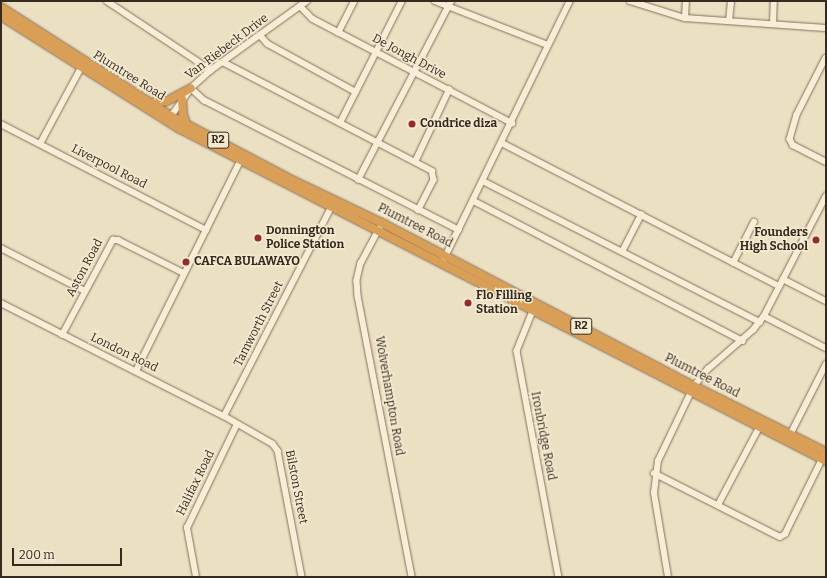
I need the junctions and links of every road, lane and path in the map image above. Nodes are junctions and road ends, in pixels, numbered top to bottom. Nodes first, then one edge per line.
1 (107, 1) edge
2 (308, 1) edge
3 (354, 1) edge
4 (402, 1) edge
5 (435, 1) edge
6 (570, 1) edge
7 (630, 1) edge
8 (686, 1) edge
9 (731, 1) edge
10 (774, 1) edge
11 (450, 4) edge
12 (300, 6) junction
13 (1, 7) edge
14 (1, 16) edge
15 (685, 18) junction
16 (730, 21) junction
17 (773, 24) junction
18 (826, 28) edge
19 (338, 33) junction
20 (260, 35) junction
21 (548, 45) junction
22 (377, 52) junction
23 (826, 58) edge
24 (223, 62) junction
25 (82, 65) junction
26 (212, 70) junction
27 (414, 72) junction
28 (190, 88) junction
29 (450, 90) junction
30 (356, 92) junction
31 (182, 99) junction
32 (150, 103) junction
33 (159, 116) junction
34 (171, 116) junction
35 (340, 123) junction
36 (512, 123) junction
37 (1, 124) edge
38 (183, 126) junction
39 (377, 142) junction
40 (502, 143) junction
41 (40, 144) junction
42 (242, 156) junction
43 (415, 162) junction
44 (826, 162) edge
45 (358, 180) junction
46 (483, 181) junction
47 (826, 196) edge
48 (474, 201) junction
49 (333, 204) junction
50 (419, 210) junction
51 (641, 215) junction
52 (754, 222) dead end
53 (382, 223) junction
54 (206, 230) junction
55 (459, 230) junction
56 (378, 231) junction
57 (1, 248) edge
58 (622, 252) junction
59 (446, 255) junction
60 (442, 263) junction
61 (733, 263) junction
62 (184, 273) junction
63 (783, 279) junction
64 (779, 286) junction
65 (85, 291) junction
66 (826, 301) edge
67 (1, 303) edge
68 (535, 307) junction
69 (764, 316) junction
70 (760, 322) junction
71 (62, 335) junction
72 (742, 341) junction
73 (826, 348) edge
74 (826, 364) edge
75 (136, 371) junction
76 (692, 389) junction
77 (224, 416) junction
78 (761, 423) junction
79 (238, 424) junction
80 (789, 438) junction
81 (825, 456) edge
82 (654, 473) junction
83 (718, 505) junction
84 (196, 577) edge
85 (302, 577) edge
86 (412, 577) edge
87 (559, 577) edge
88 (668, 577) edge

1 - 26 street
2 - 12 street, Van Riebeck Drive
3 - 19 street
4 - 22 street
5 - 11 street
6 - 21 street
7 - 15 street
8 - 15 street
9 - 16 street
10 - 17 street
11 - 21 street
11 - 27 street
12 - 19 street, De Jongh Drive
12 - 20 street, Van Riebeck Drive
13 - 25 highway, Plumtree Road / R2
14 - 25 highway, Plumtree Road / R2
15 - 16 street
16 - 17 street
17 - 18 street
19 - 22 street, De Jongh Drive
20 - 24 street, Van Riebeck Drive
20 - 30 street
21 - 36 street
22 - 27 street, De Jongh Drive
22 - 30 street
23 - 44 street
24 - 26 street, Van Riebeck Drive
24 - 35 street
25 - 32 highway, Plumtree Road / R2
25 - 33 highway, Plumtree Road / R2
25 - 41 street
26 - 28 street, Van Riebeck Drive
27 - 29 street, De Jongh Drive
27 - 39 street
28 - 31 street, Van Riebeck Drive
28 - 32 highway
28 - 45 street
29 - 36 street, De Jongh Drive
29 - 43 street
30 - 35 street
31 - 34 street, Van Riebeck Drive
31 - 38 highway
32 - 34 highway, Plumtree Road / R2
33 - 34 highway
33 - 38 highway, Plumtree Road / R2
34 - 38 highway
35 - 39 street
36 - 40 street
37 - 41 street, Liverpool Road
38 - 42 highway, Plumtree Road / R2
39 - 43 street
39 - 45 street
40 - 46 street
40 - 51 street
41 - 54 street, Liverpool Road
42 - 49 highway, Plumtree Road / R2
42 - 54 street
43 - 50 street
45 - 50 street
46 - 48 street
46 - 58 street
47 - 63 street
48 - 55 street
48 - 72 street
49 - 53 highway, Plumtree Road / R2
49 - 56 highway, Plumtree Road / R2
49 - 77 street, Tamworth Street
50 - 55 street
51 - 58 street
51 - 61 street
52 - 61 street
53 - 56 street, Wolverhampton Road
53 - 59 highway, Plumtree Road / R2
54 - 62 street
55 - 59 street
56 - 60 highway, Plumtree Road / R2
56 - 86 street, Wolverhampton Road
57 - 65 street
58 - 70 street
59 - 60 street
59 - 68 highway, Plumtree Road / R2
60 - 68 highway, Plumtree Road / R2
61 - 64 street
62 - 65 street, Aston Road
62 - 75 street
63 - 64 street
63 - 66 street
64 - 69 street
65 - 71 street, Aston Road
67 - 71 street, London Road
68 - 76 highway, Plumtree Road / R2
68 - 87 street, Ironbridge Road
69 - 70 street
69 - 73 street
70 - 72 street
71 - 75 street, London Road
72 - 76 street
74 - 80 street
75 - 77 street, London Road
76 - 78 highway, Plumtree Road / R2
76 - 82 street
77 - 79 street, London Road
78 - 80 highway, Plumtree Road / R2
78 - 83 street
79 - 84 street, Halifax Road
79 - 85 street, Bilston Street
80 - 81 highway, Plumtree Road / R2
81 - 83 street
82 - 83 street
82 - 88 street

